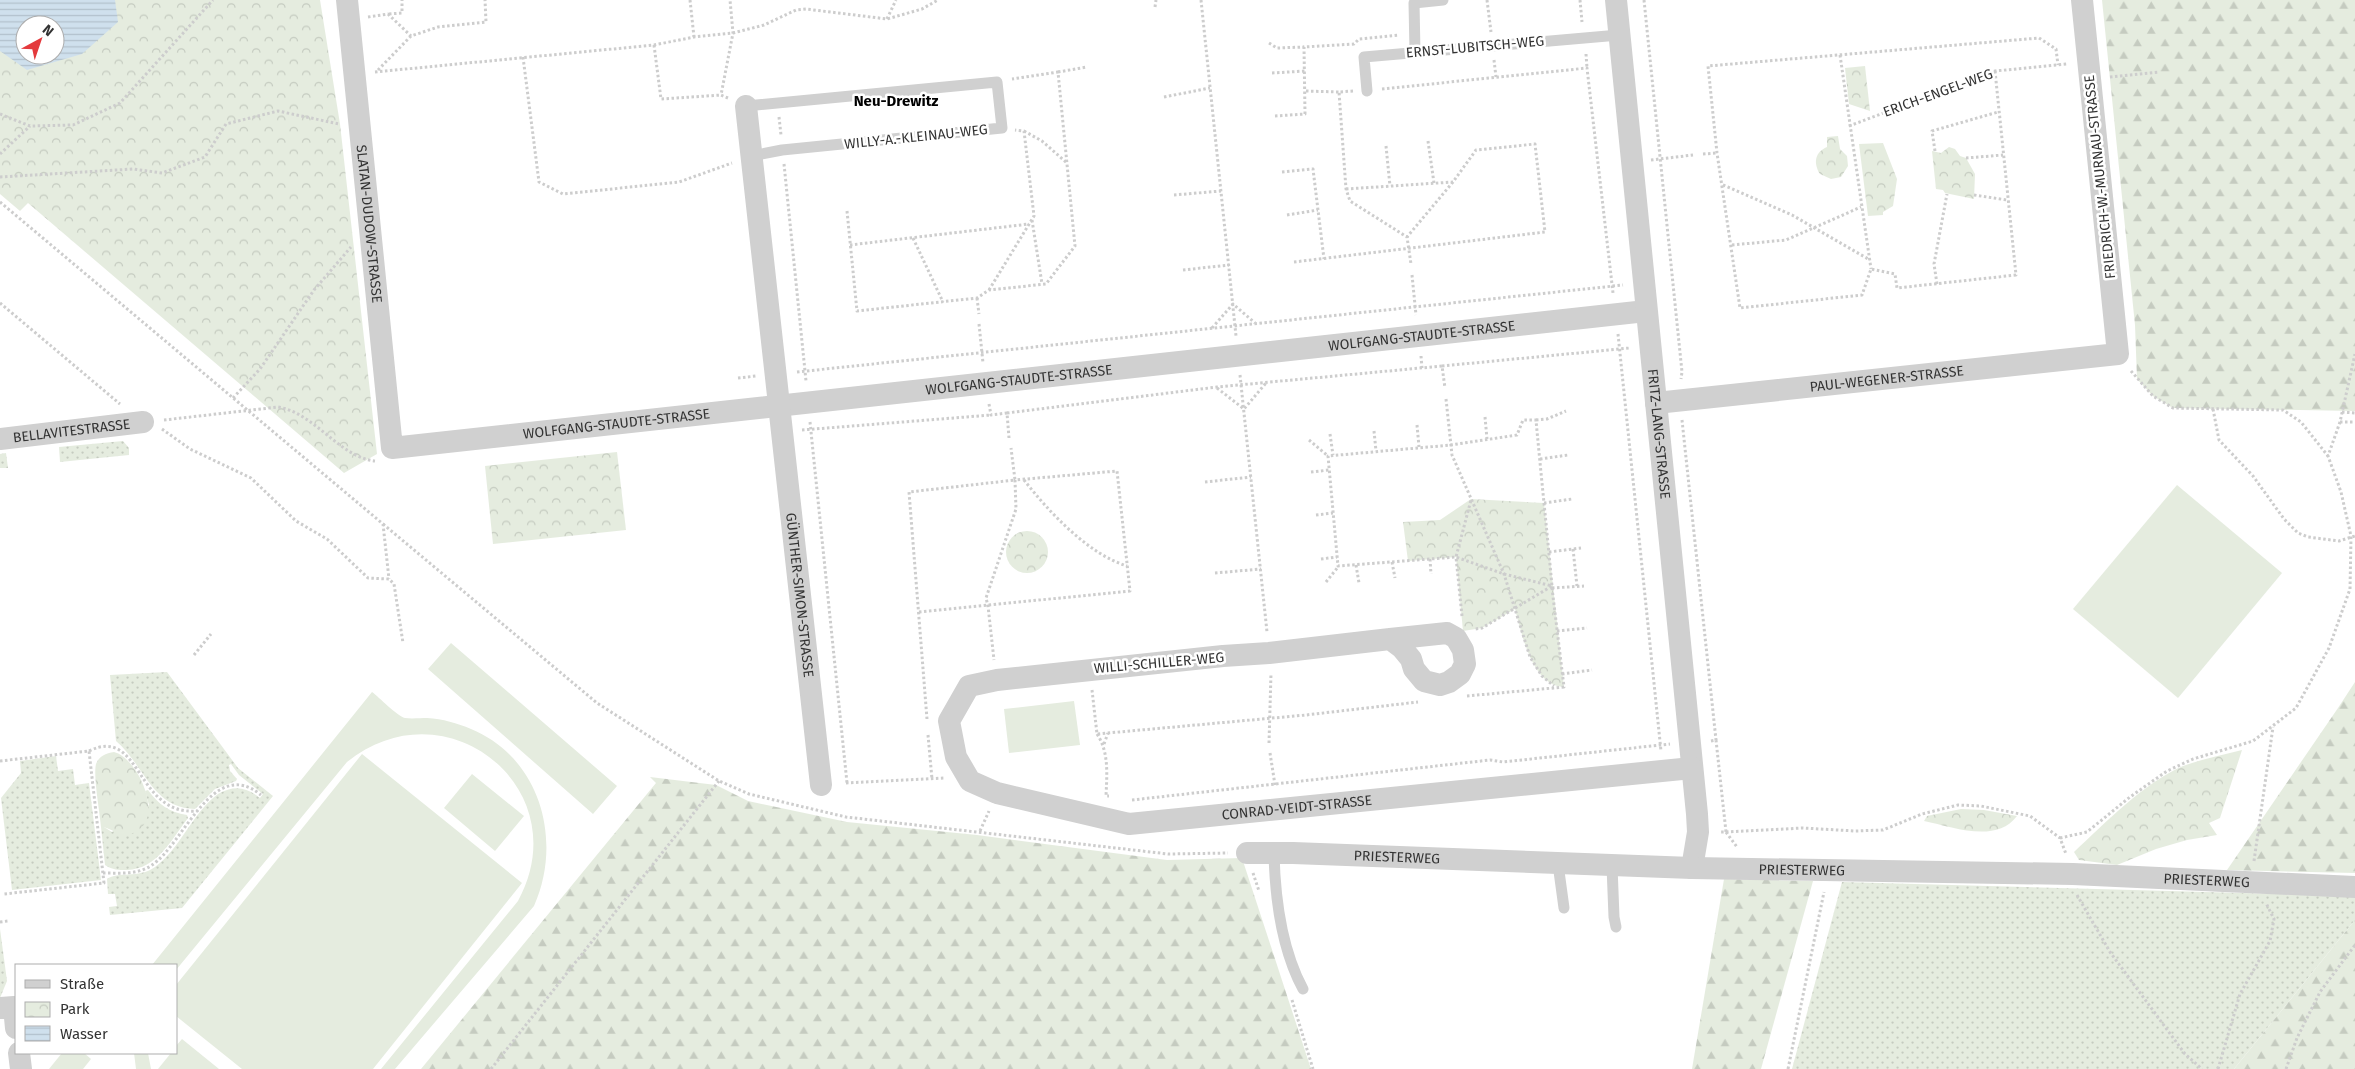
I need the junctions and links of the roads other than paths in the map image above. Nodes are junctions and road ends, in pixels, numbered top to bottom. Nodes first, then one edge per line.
1 (1443, 0) edge
2 (1616, 0) edge
3 (2082, 0) edge
4 (348, 9) edge
5 (1620, 35) junction
6 (1415, 52) junction
7 (1367, 91) road end
8 (746, 106) joint
9 (751, 156) junction
10 (1646, 311) junction
11 (2118, 354) joint
12 (1656, 403) junction
13 (778, 405) junction
14 (143, 422) road end
15 (0, 440) edge
16 (387, 455) joint
17 (1390, 639) junction
18 (938, 720) joint
19 (1692, 768) junction
20 (821, 785) road end
21 (1247, 853) road end
22 (1274, 853) junction
23 (1558, 864) junction
24 (1612, 866) junction
25 (1692, 868) junction
26 (2355, 887) edge
27 (1564, 908) dead end
28 (1616, 927) dead end
29 (1303, 989) dead end
30 (19, 1054) edge
31 (21, 1069) edge

1 - 6 lane
2 - 5 street, FRITZ-LANG-STRASSE
3 - 11 street, FRIEDRICH-W.-MURNAU-STRASSE
4 - 16 street, SLATAN-DUDOW-STRASSE
5 - 6 lane, ERNST-LUBITSCH-WEG
5 - 10 street, FRITZ-LANG-STRASSE
6 - 7 lane, ERNST-LUBITSCH-WEG
8 - 9 street
8 - 9 lane, WILLY-A.-KLEINAU-WEG
9 - 13 street
10 - 12 street, FRITZ-LANG-STRASSE
10 - 13 street, WOLFGANG-STAUDTE-STRASSE
11 - 12 street, PAUL-WEGENER-STRASSE
12 - 19 street, FRITZ-LANG-STRASSE
13 - 16 street, WOLFGANG-STAUDTE-STRASSE
13 - 20 street, GÜNTHER-SIMON-STRASSE
14 - 15 street, BELLAVITESTRASSE
17 - 17 street, WILLI-SCHILLER-WEG
17 - 18 street, WILLI-SCHILLER-WEG
18 - 19 street, CONRAD-VEIDT-STRASSE
19 - 25 street, FRITZ-LANG-STRASSE
21 - 22 street, PRIESTERWEG
22 - 23 street, PRIESTERWEG
22 - 29 lane
23 - 24 street, PRIESTERWEG
23 - 27 lane
24 - 25 street, PRIESTERWEG
24 - 28 lane
25 - 26 street, PRIESTERWEG
30 - 31 street

